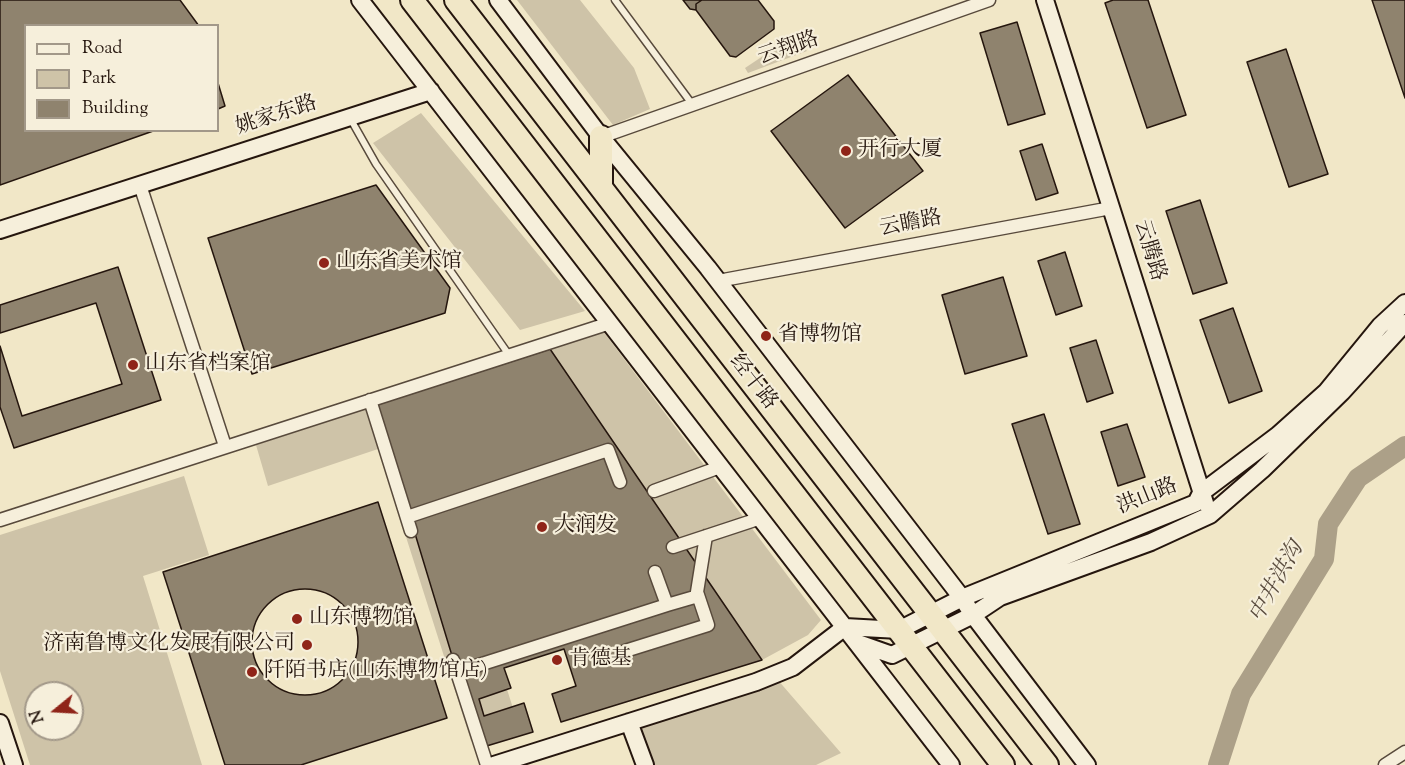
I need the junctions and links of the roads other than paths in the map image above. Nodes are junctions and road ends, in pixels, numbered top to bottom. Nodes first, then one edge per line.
1 (360, 0) edge
2 (412, 0) edge
3 (456, 0) edge
4 (498, 0) edge
5 (615, 0) edge
6 (989, 0) edge
7 (1045, 0) edge
8 (431, 91) junction
9 (693, 105) junction
10 (350, 117) junction
11 (601, 137) junction
12 (140, 185) junction
13 (601, 187) junction
14 (1111, 208) junction
15 (0, 230) edge
16 (718, 281) junction
17 (1405, 303) edge
18 (610, 323) junction
19 (1405, 323) edge
20 (509, 355) junction
21 (370, 400) junction
22 (225, 446) junction
23 (720, 467) junction
24 (620, 482) dead end
25 (654, 491) dead end
26 (1201, 493) junction
27 (1210, 515) junction
28 (407, 517) junction
29 (760, 518) junction
30 (0, 520) edge
31 (411, 531) dead end
32 (706, 536) junction
33 (673, 547) dead end
34 (656, 572) dead end
35 (698, 596) junction
36 (962, 598) junction
37 (667, 606) junction
38 (973, 615) junction
39 (937, 622) junction
40 (846, 627) junction
41 (905, 638) junction
42 (857, 643) junction
43 (625, 651) dead end
44 (629, 722) junction
45 (0, 723) edge
46 (1405, 752) edge
47 (14, 765) edge
48 (487, 765) edge
49 (494, 765) edge
50 (645, 765) edge
51 (951, 765) edge
52 (1003, 765) edge
53 (1047, 765) edge
54 (1087, 765) edge
55 (1385, 765) edge

1 - 8 main road
2 - 41 highway, 经十路
3 - 13 highway, 经十路
4 - 11 main road, 经十路
5 - 9 lane
6 - 9 street, 云翔路
7 - 14 main road, 云腾路
8 - 10 main road, 姚家东路
8 - 18 main road
9 - 11 street, 云翔路
10 - 12 main road, 姚家东路
10 - 20 lane
11 - 13 highway
11 - 16 main road, 经十路
12 - 15 main road, 姚家东路
12 - 22 street
13 - 39 highway, 经十路
14 - 16 street, 云瞻路
14 - 26 main road, 云腾路
16 - 36 main road, 经十路
17 - 26 main road, 洪山路
18 - 20 street
18 - 23 main road
19 - 27 main road, 洪山路
20 - 21 street
21 - 22 street
21 - 28 street
22 - 30 street
23 - 25 street
23 - 29 main road
24 - 28 street
26 - 27 main road, 云腾路
26 - 36 main road, 洪山路
27 - 38 main road, 洪山路
28 - 31 street
29 - 32 street
29 - 40 main road
32 - 33 street
32 - 35 street
34 - 37 street
35 - 37 street
35 - 43 street
36 - 38 main road, 经十路
36 - 39 main road, 洪山路
37 - 48 street
38 - 39 main road, 洪山路
38 - 54 main road, 经十路
39 - 41 main road, 洪山路
39 - 53 highway, 经十路
40 - 41 main road, 洪山路
40 - 42 main road
40 - 44 main road
41 - 42 main road, 洪山路
41 - 52 highway, 经十路
42 - 51 main road
44 - 49 main road
44 - 50 main road
45 - 47 main road
46 - 55 street

